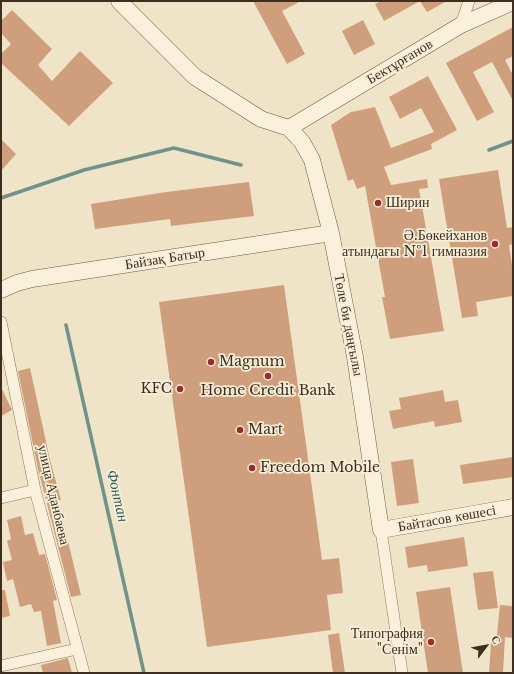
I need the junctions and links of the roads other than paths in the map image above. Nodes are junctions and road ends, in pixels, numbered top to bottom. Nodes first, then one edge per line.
1 (119, 1) edge
2 (469, 1) edge
3 (513, 2) edge
4 (461, 25) junction
5 (289, 128) junction
6 (331, 233) junction
7 (1, 290) edge
8 (1, 322) edge
9 (35, 490) junction
10 (1, 498) edge
11 (513, 508) edge
12 (381, 530) junction
13 (77, 649) junction
14 (1, 666) edge
15 (84, 673) edge
16 (402, 673) edge

1 - 5 street, Төле би даңғылы
2 - 4 street
3 - 4 street, Бектұрғанов
4 - 5 street, Бектұрғанов
5 - 6 street, Төле би даңғылы
6 - 7 street, Байзақ Батыр
6 - 12 street, Төле би даңғылы
8 - 9 street, улица Аданбаева
9 - 10 street
9 - 13 street, улица Аданбаева
11 - 12 street, Байтасов көшесі
12 - 16 street, Төле би даңғылы
13 - 14 street
13 - 15 street, улица Аданбаева

